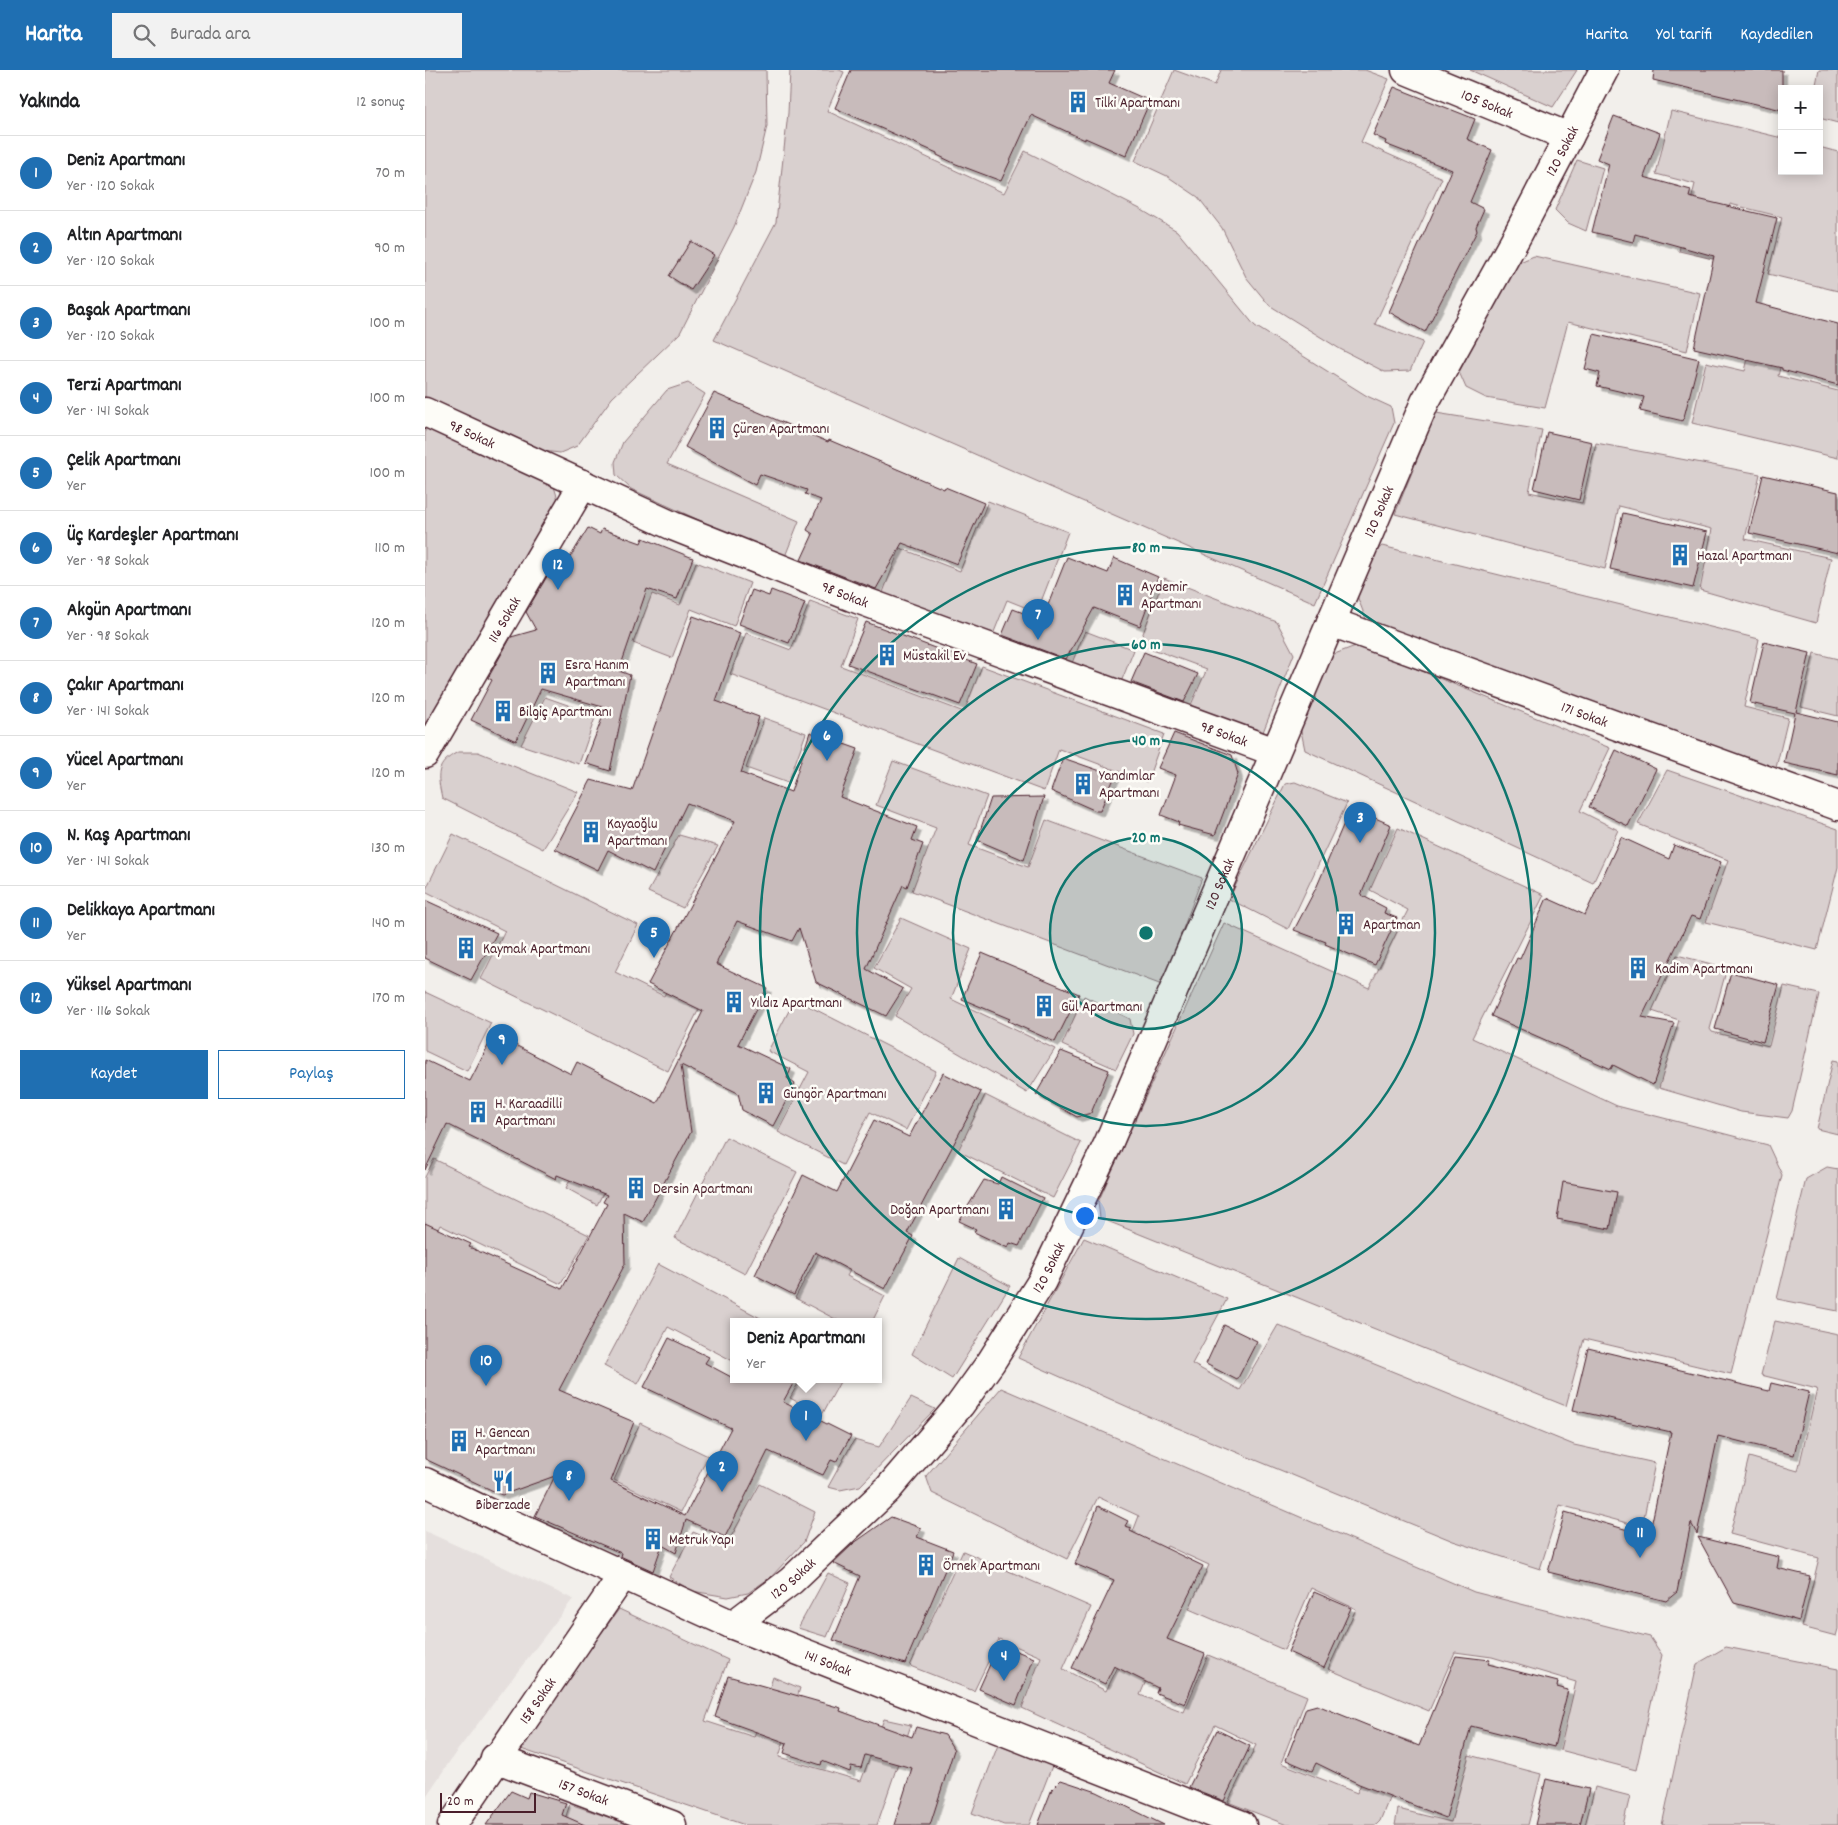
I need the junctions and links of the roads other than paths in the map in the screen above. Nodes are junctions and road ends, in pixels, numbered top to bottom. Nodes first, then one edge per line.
1 (1406, 70) edge
2 (1604, 70) edge
3 (1569, 137) junction
4 (425, 412) edge
5 (583, 484) junction
6 (1331, 622) junction
7 (1275, 752) junction
8 (425, 754) edge
9 (1838, 806) edge
10 (425, 1482) edge
11 (623, 1575) junction
12 (733, 1626) junction
13 (495, 1758) junction
14 (452, 1825) edge
15 (672, 1825) edge
16 (1242, 1825) edge

1 - 3 street, 105 Sokak
2 - 3 street, 120 Sokak
3 - 6 street, 120 Sokak
4 - 5 street, 98 Sokak
5 - 7 street, 98 Sokak
5 - 8 street, 116 Sokak
6 - 7 street, 120 Sokak
6 - 9 street, 171 Sokak
7 - 12 street, 120 Sokak
10 - 11 street, 141 Sokak
11 - 12 street, 141 Sokak
11 - 13 street, 158 Sokak
12 - 16 street, 141 Sokak
13 - 14 street, 158 Sokak
13 - 15 street, 157 Sokak

